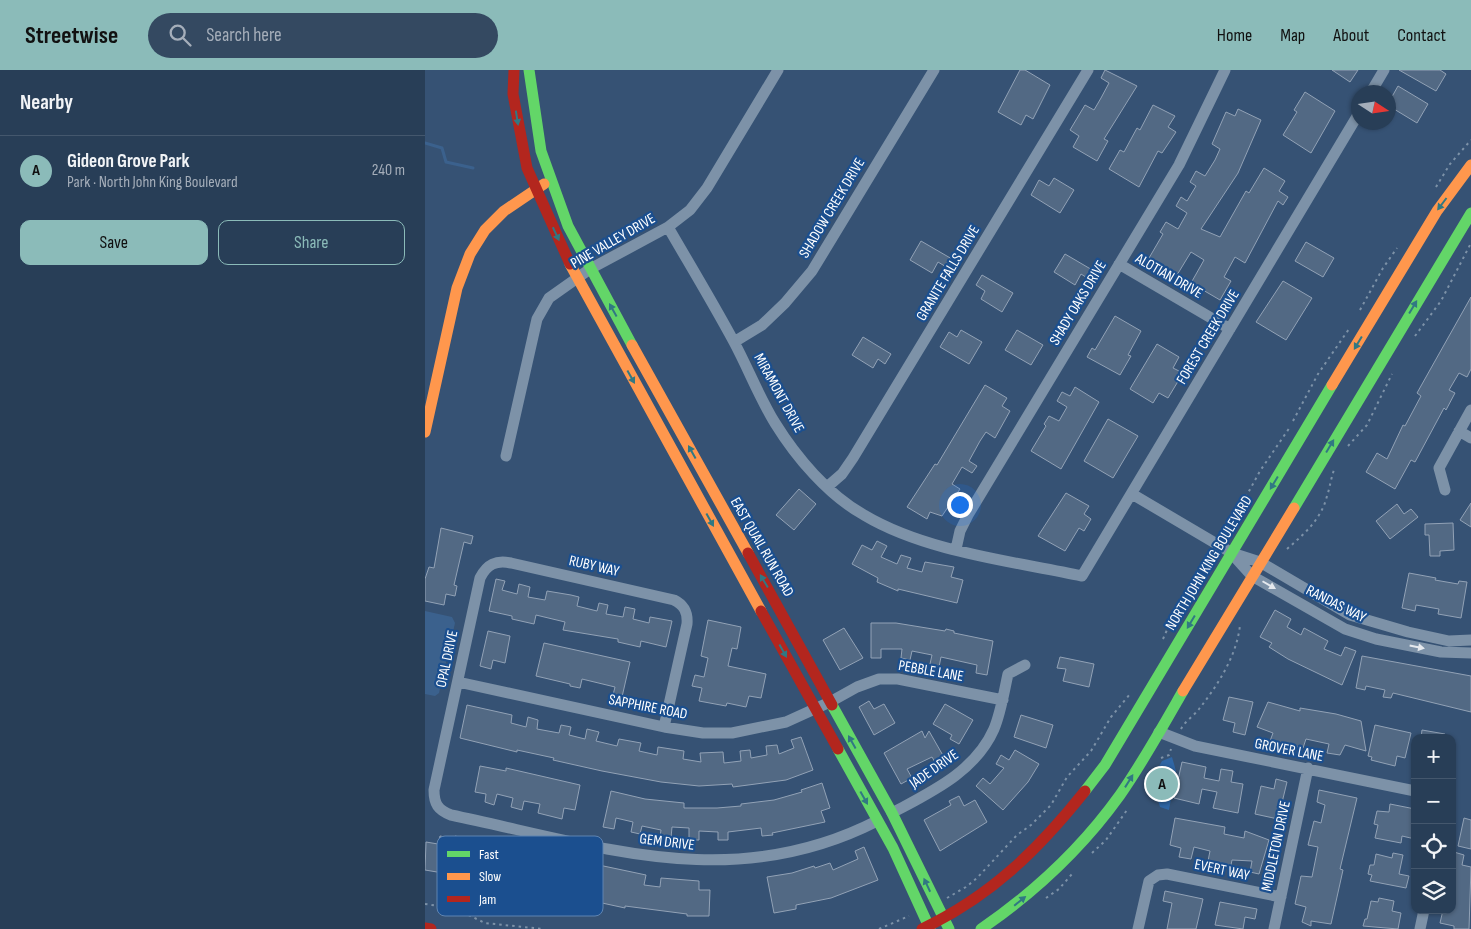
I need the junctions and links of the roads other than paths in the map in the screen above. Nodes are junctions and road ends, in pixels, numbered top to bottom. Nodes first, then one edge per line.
1 (514, 70) edge
2 (529, 70) edge
3 (778, 70) edge
4 (934, 70) edge
5 (1088, 70) edge
6 (1225, 70) edge
7 (1384, 70) edge
8 (1375, 85) edge
9 (1351, 126) edge
10 (1471, 165) edge
11 (550, 180) junction
12 (535, 189) junction
13 (1471, 213) edge
14 (668, 226) junction
15 (1119, 264) junction
16 (590, 270) junction
17 (577, 279) junction
18 (1230, 329) junction
19 (734, 342) junction
20 (1471, 410) edge
21 (1459, 431) junction
22 (425, 432) edge
23 (1471, 438) edge
24 (506, 456) dead end
25 (827, 487) junction
26 (1445, 490) dead end
27 (1132, 494) junction
28 (956, 549) junction
29 (1232, 553) junction
30 (1260, 562) junction
31 (491, 563) joint
32 (1082, 576) joint
33 (1252, 576) junction
34 (1471, 640) edge
35 (1471, 653) edge
36 (1025, 666) dead end
37 (457, 682) junction
38 (1003, 700) junction
39 (830, 702) junction
40 (815, 709) junction
41 (664, 727) junction
42 (1159, 732) junction
43 (1308, 768) junction
44 (1411, 790) edge
45 (892, 813) junction
46 (451, 815) joint
47 (877, 821) junction
48 (551, 836) edge
49 (603, 847) edge
50 (1281, 898) junction
51 (1422, 914) edge
52 (946, 924) edge
53 (425, 928) edge
54 (927, 928) edge
55 (431, 929) edge
56 (981, 929) edge
57 (1138, 929) edge
58 (1274, 929) edge
59 (1420, 929) edge

1 -> 12 street
2 - 11 street, EAST QUAIL RUN ROAD
3 - 14 street, PINE VALLEY DRIVE
4 - 19 street, SHADOW CREEK DRIVE
5 - 25 street, GRANITE FALLS DRIVE
6 - 15 street, SHADY OAKS DRIVE
7 - 8 street
9 - 18 street, FOREST CREEK DRIVE
10 -> 29 street, NORTH JOHN KING BOULEVARD
11 - 12 street
11 - 16 street, EAST QUAIL RUN ROAD
12 -> 17 street
12 - 22 street
30 -> 13 street
14 - 16 street, PINE VALLEY DRIVE
14 - 19 street, MIRAMONT DRIVE
15 - 18 street, ALOTIAN DRIVE
15 - 28 street, SHADY OAKS DRIVE
16 - 17 street, PINE VALLEY DRIVE
39 -> 16 street, EAST QUAIL RUN ROAD
17 - 24 street, PINE VALLEY DRIVE
17 -> 40 street
18 - 27 street, FOREST CREEK DRIVE
19 - 25 street, MIRAMONT DRIVE
20 - 21 street
21 - 23 street
21 - 26 street
25 - 28 street, MIRAMONT DRIVE
27 - 29 street, RANDAS WAY
27 - 32 street, FOREST CREEK DRIVE
28 - 32 street, MIRAMONT DRIVE
29 - 30 street, RANDAS WAY
29 - 33 street, RANDAS WAY
29 -> 52 street, NORTH JOHN KING BOULEVARD
30 - 33 street
30 - 34 street, RANDAS WAY
31 - 37 street, OPAL DRIVE
31 - 41 street, RUBY WAY
33 -> 35 street, RANDAS WAY
33 - 42 street
36 - 38 street, JADE DRIVE
37 - 41 street, SAPPHIRE ROAD
37 - 46 street, OPAL DRIVE
38 - 39 street, PEBBLE LANE
38 - 45 street, JADE DRIVE
39 - 40 street, SAPPHIRE ROAD
45 -> 39 street, EAST QUAIL RUN ROAD
40 - 41 street, SAPPHIRE ROAD
40 -> 47 street
42 - 43 street, GROVER LANE
56 -> 42 street
43 - 44 street, GROVER LANE
43 - 50 street, MIDDLETON DRIVE
52 -> 45 street, EAST QUAIL RUN ROAD
46 - 48 street, GEM DRIVE
47 - 49 street, GEM DRIVE
47 - 54 street
50 - 57 street, EVERT WAY
50 - 58 street, MIDDLETON DRIVE
51 - 59 street
52 - 54 street, NORTH JOHN KING BOULEVARD
53 - 55 street

